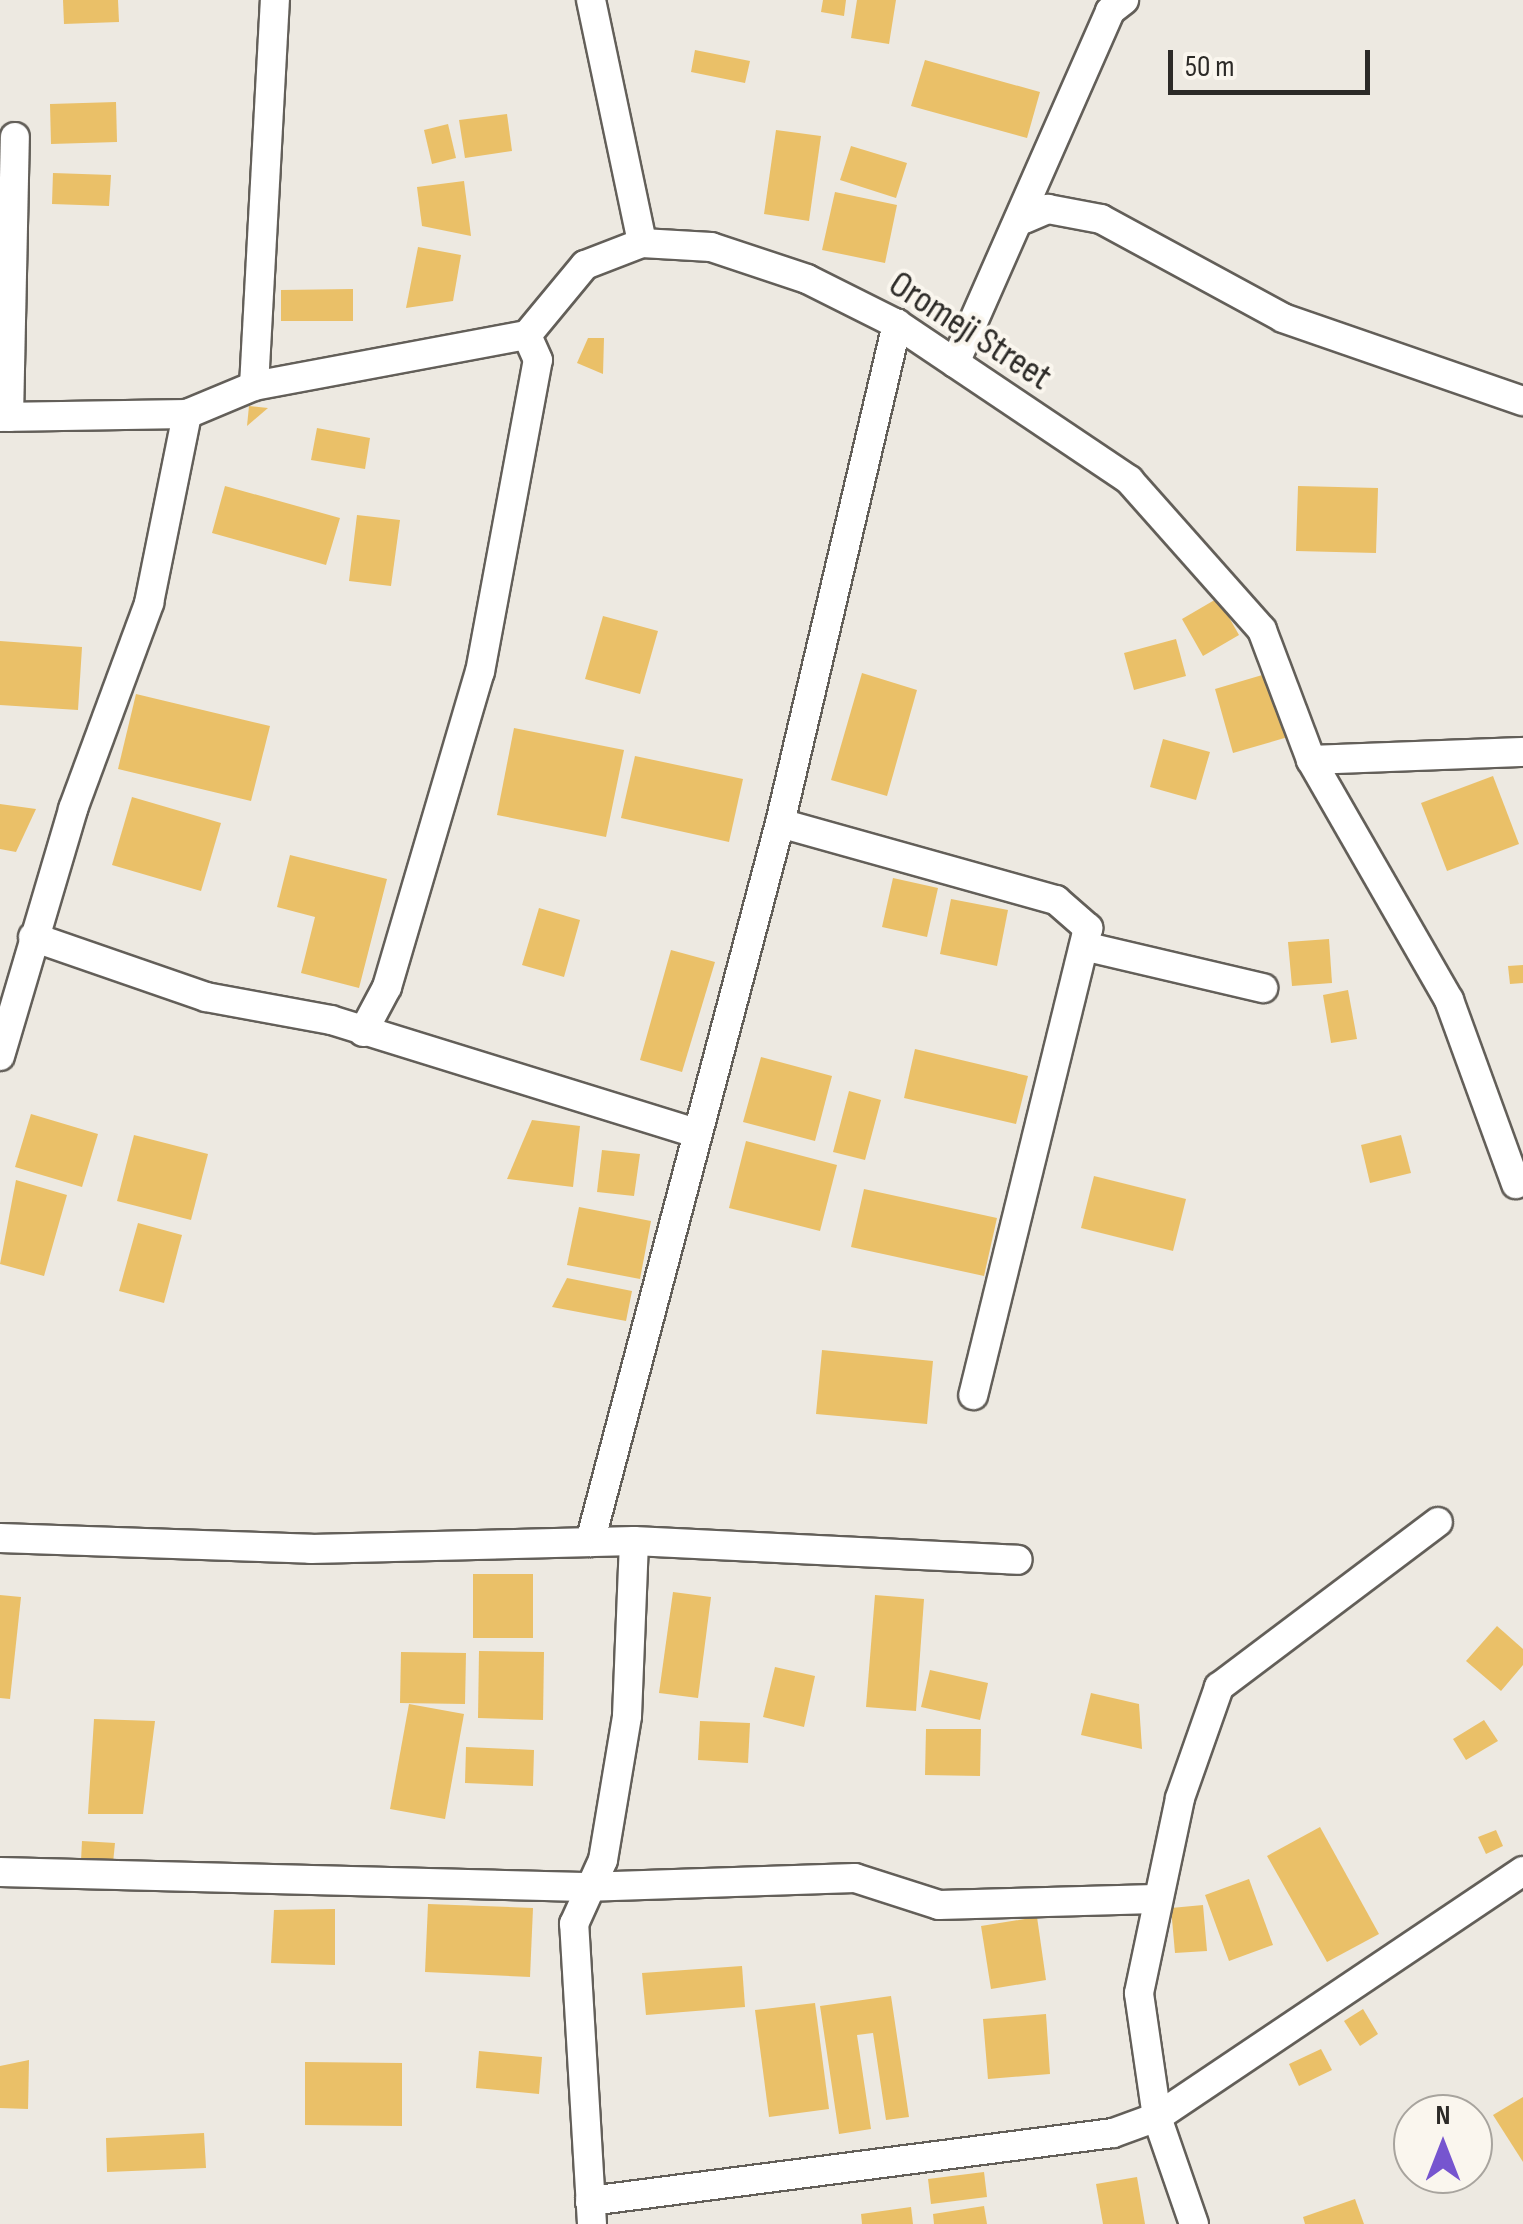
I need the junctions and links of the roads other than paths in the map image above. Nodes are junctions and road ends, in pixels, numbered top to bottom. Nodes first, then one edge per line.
1 (275, 0) edge
2 (590, 0) edge
3 (1124, 0) edge
4 (15, 137) dead end
5 (1024, 219) junction
6 (642, 242) junction
7 (897, 324) junction
8 (527, 335) junction
9 (954, 363) junction
10 (254, 386) junction
11 (1523, 401) edge
12 (186, 414) junction
13 (5, 417) edge
14 (1523, 752) edge
15 (1311, 760) junction
16 (780, 823) junction
17 (1088, 947) junction
18 (20, 948) edge
19 (1262, 988) dead end
20 (363, 1032) junction
21 (0, 1056) edge
22 (693, 1132) junction
23 (1516, 1184) dead end
24 (973, 1395) dead end
25 (1438, 1522) dead end
26 (0, 1538) edge
27 (634, 1541) junction
28 (590, 1542) junction
29 (1018, 1560) dead end
30 (1523, 1871) edge
31 (0, 1872) edge
32 (584, 1886) junction
33 (1155, 1899) junction
34 (1157, 2116) junction
35 (591, 2212) edge
36 (1194, 2224) edge

1 - 10 street
2 - 6 street
3 - 5 street
4 - 13 street
5 - 9 street
5 - 11 street
6 - 7 street, Oromeji Street
6 - 8 street, Oromeji Street
7 - 9 street, Oromeji Street
7 - 16 street
8 - 10 street
8 - 20 street
9 - 15 street, Oromeji Street
10 - 12 street
12 - 13 street
12 - 18 street
14 - 15 street
15 - 23 street, Oromeji Street
16 - 17 street
16 - 22 street
17 - 19 street
17 - 24 street
18 - 20 street
18 - 21 street
20 - 22 street
22 - 28 street
25 - 33 street
26 - 28 street
27 - 28 street
27 - 29 street
27 - 32 street
30 - 34 street
31 - 32 street
32 - 33 street
32 - 35 street
33 - 34 street
34 - 35 street
34 - 36 street

